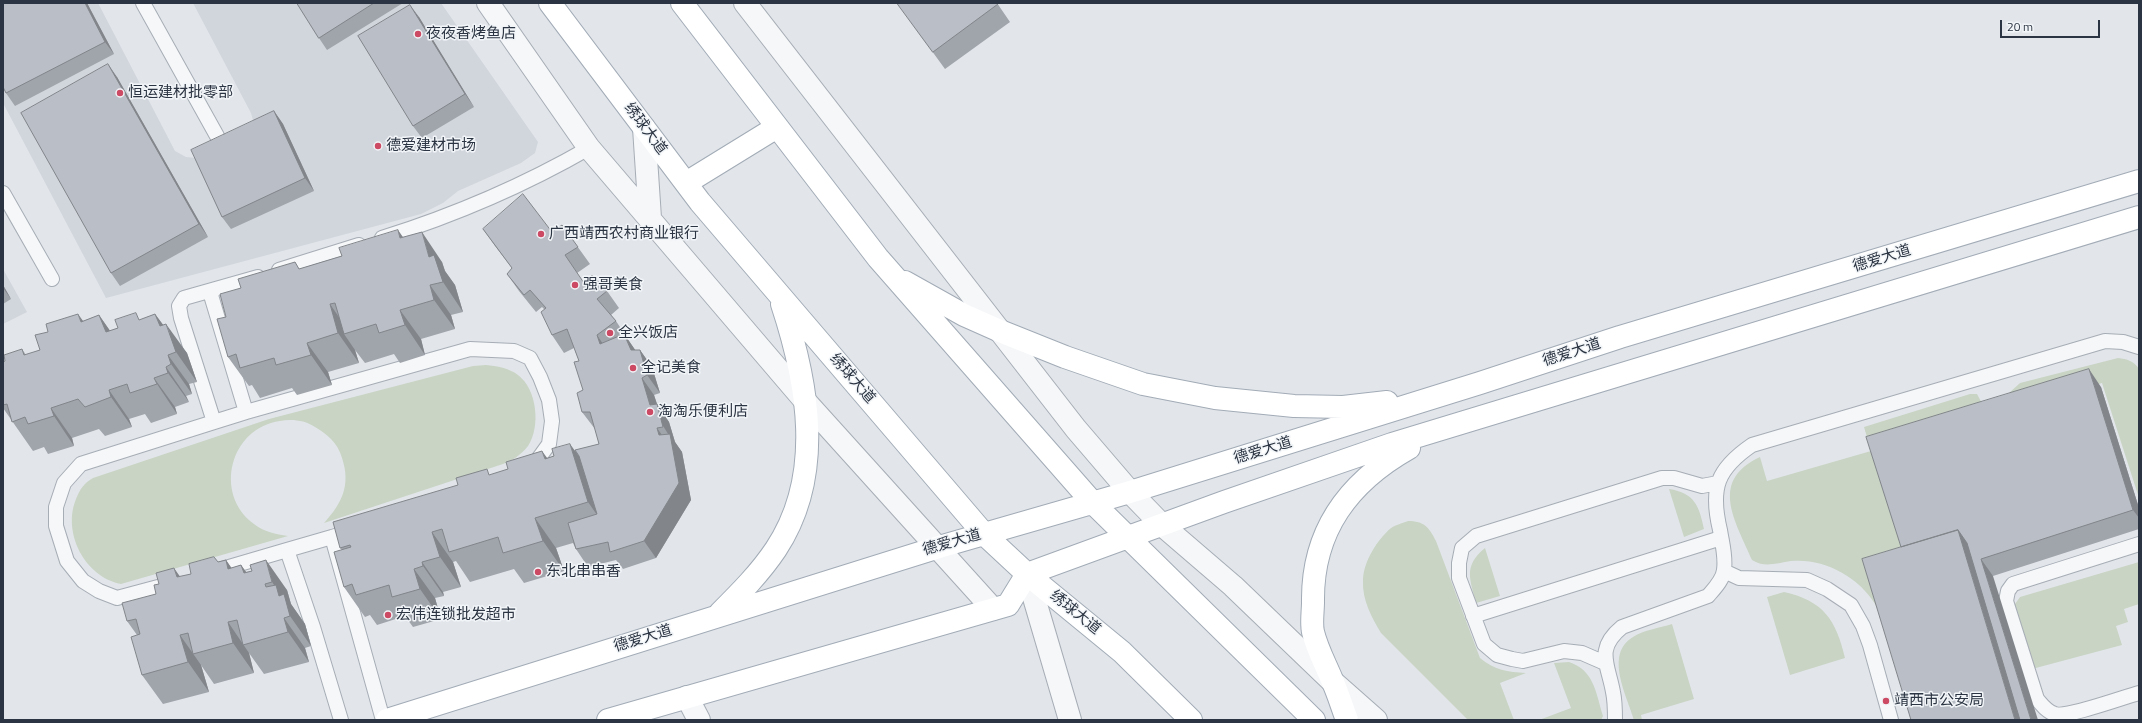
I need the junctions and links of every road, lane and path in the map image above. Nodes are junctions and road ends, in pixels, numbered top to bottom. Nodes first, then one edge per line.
1 (143, 3) edge
2 (488, 3) edge
3 (550, 3) edge
4 (682, 3) edge
5 (745, 3) edge
6 (777, 127) junction
7 (644, 128) junction
8 (217, 136) edge
9 (589, 148) junction
10 (2139, 181) edge
11 (686, 183) junction
12 (3, 193) edge
13 (2139, 217) edge
14 (650, 218) junction
15 (894, 276) junction
16 (52, 279) dead end
17 (210, 292) junction
18 (778, 293) junction
19 (1000, 331) junction
20 (2139, 347) edge
21 (1444, 394) junction
22 (806, 402) junction
23 (246, 412) junction
24 (214, 422) junction
25 (1449, 426) junction
26 (518, 472) edge
27 (1718, 483) junction
28 (1130, 492) junction
29 (1093, 503) junction
30 (369, 524) edge
31 (1162, 525) junction
32 (984, 534) junction
33 (332, 537) junction
34 (1128, 537) junction
35 (1721, 538) junction
36 (2139, 544) edge
37 (939, 547) junction
38 (287, 550) junction
39 (1724, 571) junction
40 (1027, 574) junction
41 (994, 609) junction
42 (718, 616) junction
43 (1473, 616) junction
44 (1605, 663) junction
45 (1333, 682) junction
46 (2139, 693) edge
47 (687, 697) junction
48 (341, 720) edge
49 (383, 720) edge
50 (387, 720) edge
51 (608, 720) edge
52 (699, 720) edge
53 (1070, 720) edge
54 (1191, 720) edge
55 (1314, 720) edge
56 (1347, 720) edge
57 (1376, 720) edge
58 (1615, 720) edge
59 (1891, 720) edge

1 - 8 lane
2 - 9 street
3 - 7 main road, 绣球大道
4 - 6 main road
5 - 19 street
6 - 11 main road
6 - 15 main road
7 - 11 main road, 绣球大道
7 - 14 street
9 - 14 street
9 - 17 lane
10 - 21 main road, 德爱大道
11 - 18 main road, 绣球大道
12 - 16 lane
13 - 25 main road
14 - 22 street
15 - 19 main road
15 - 29 main road
17 - 23 lane
17 - 24 lane
18 - 22 main road
18 - 32 main road, 绣球大道
19 - 21 main road
19 - 28 street
20 - 27 lane
21 - 28 main road, 德爱大道
22 - 37 street
22 - 42 main road
23 - 24 lane
23 - 26 lane
24 - 38 lane
25 - 31 main road
25 - 45 main road
27 - 35 lane
27 - 43 lane
28 - 29 main road, 德爱大道
28 - 31 street
29 - 32 main road, 德爱大道
29 - 34 main road
30 - 33 lane
31 - 34 main road
31 - 45 street
32 - 37 main road, 德爱大道
32 - 40 main road, 绣球大道
33 - 38 lane
33 - 49 lane
34 - 40 main road
34 - 55 main road
35 - 39 lane
35 - 43 lane
36 - 46 lane
37 - 41 street
37 - 42 main road, 德爱大道
38 - 48 lane
39 - 44 lane
39 - 59 lane
40 - 41 main road
40 - 53 street
40 - 54 main road, 绣球大道
41 - 47 main road
42 - 50 main road, 德爱大道
43 - 44 lane
44 - 58 lane
45 - 56 main road
45 - 57 street
47 - 51 main road
47 - 52 street

